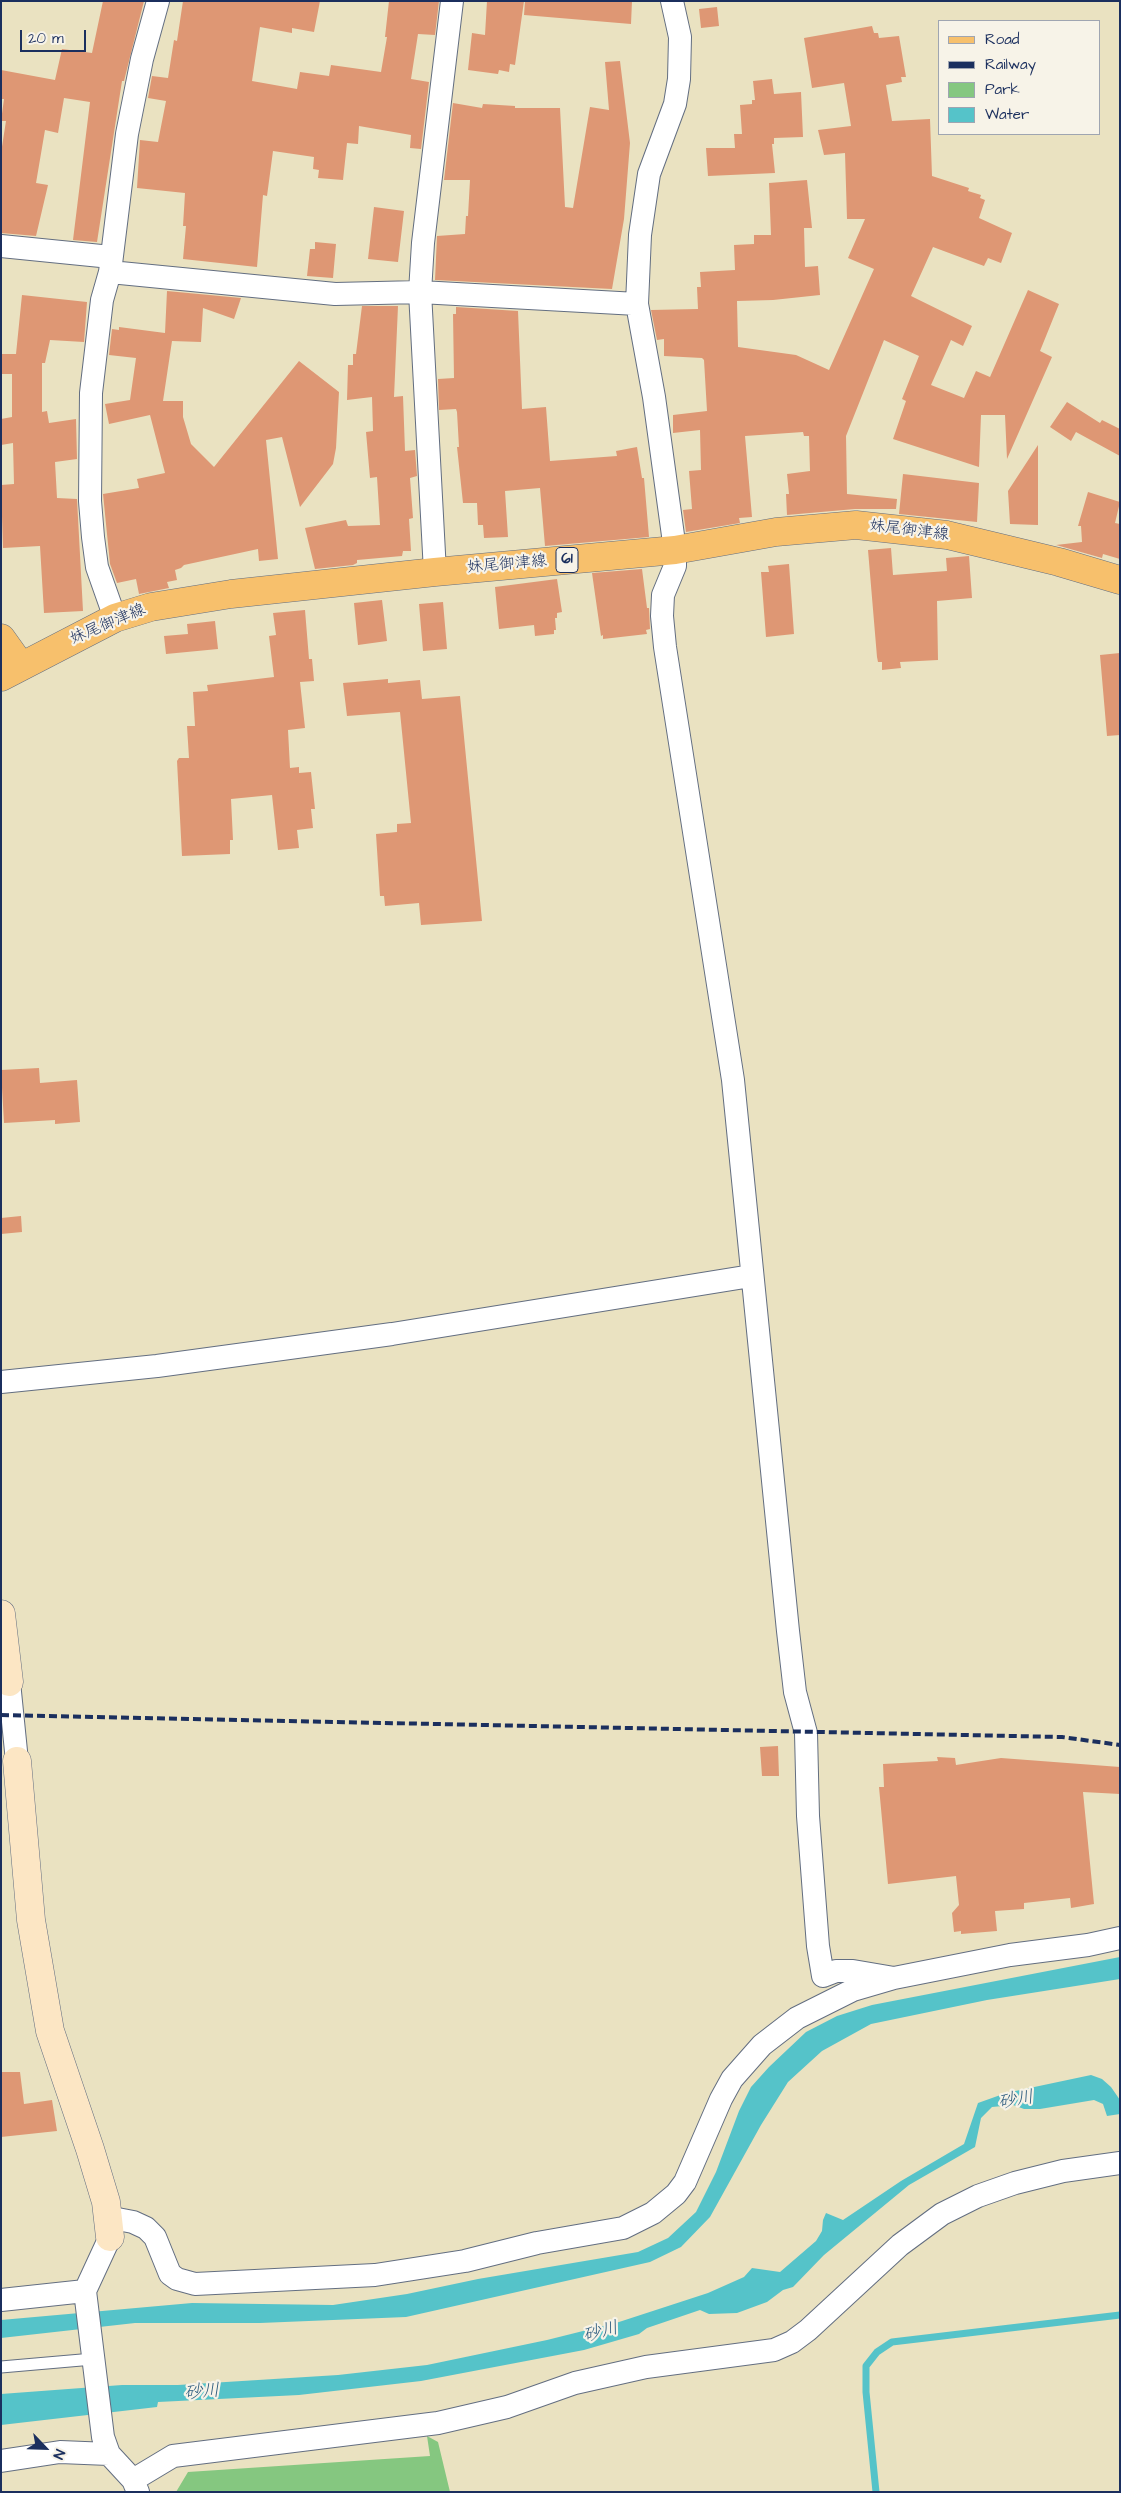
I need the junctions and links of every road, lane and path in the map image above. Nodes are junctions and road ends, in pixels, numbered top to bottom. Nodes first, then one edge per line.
1 (158, 1) edge
2 (452, 1) edge
3 (672, 1) edge
4 (1, 246) edge
5 (111, 264) junction
6 (420, 292) junction
7 (637, 304) junction
8 (675, 550) junction
9 (435, 572) junction
10 (1120, 580) edge
11 (115, 618) junction
12 (1, 638) edge
13 (11, 672) edge
14 (751, 1276) junction
15 (1, 1382) edge
16 (1, 1614) edge
17 (9, 1682) joint
18 (17, 1761) joint
19 (1120, 1938) edge
20 (894, 1978) junction
21 (1120, 2163) edge
22 (109, 2227) junction
23 (1, 2300) edge
24 (87, 2311) junction
25 (94, 2364) junction
26 (1, 2367) edge
27 (106, 2446) junction
28 (1, 2461) edge
29 (135, 2486) edge

1 - 5 street
2 - 6 street
3 - 7 street
4 - 5 street
5 - 6 street
5 - 11 street
6 - 7 street
6 - 9 street
7 - 8 street
8 - 9 main road, 妹尾御津線 / 61
8 - 10 main road, 妹尾御津線 / 61
8 - 14 street
9 - 11 main road, 妹尾御津線 / 61
11 - 13 main road, 妹尾御津線 / 61
12 - 13 main road, 妹尾御津線 / 61
14 - 15 street
14 - 20 street
16 - 17 street
17 - 18 street
18 - 22 street
19 - 20 street
20 - 22 street
21 - 29 street
22 - 24 street
23 - 24 street
24 - 25 street
25 - 26 lane
25 - 27 street
27 - 28 street
27 - 29 street

